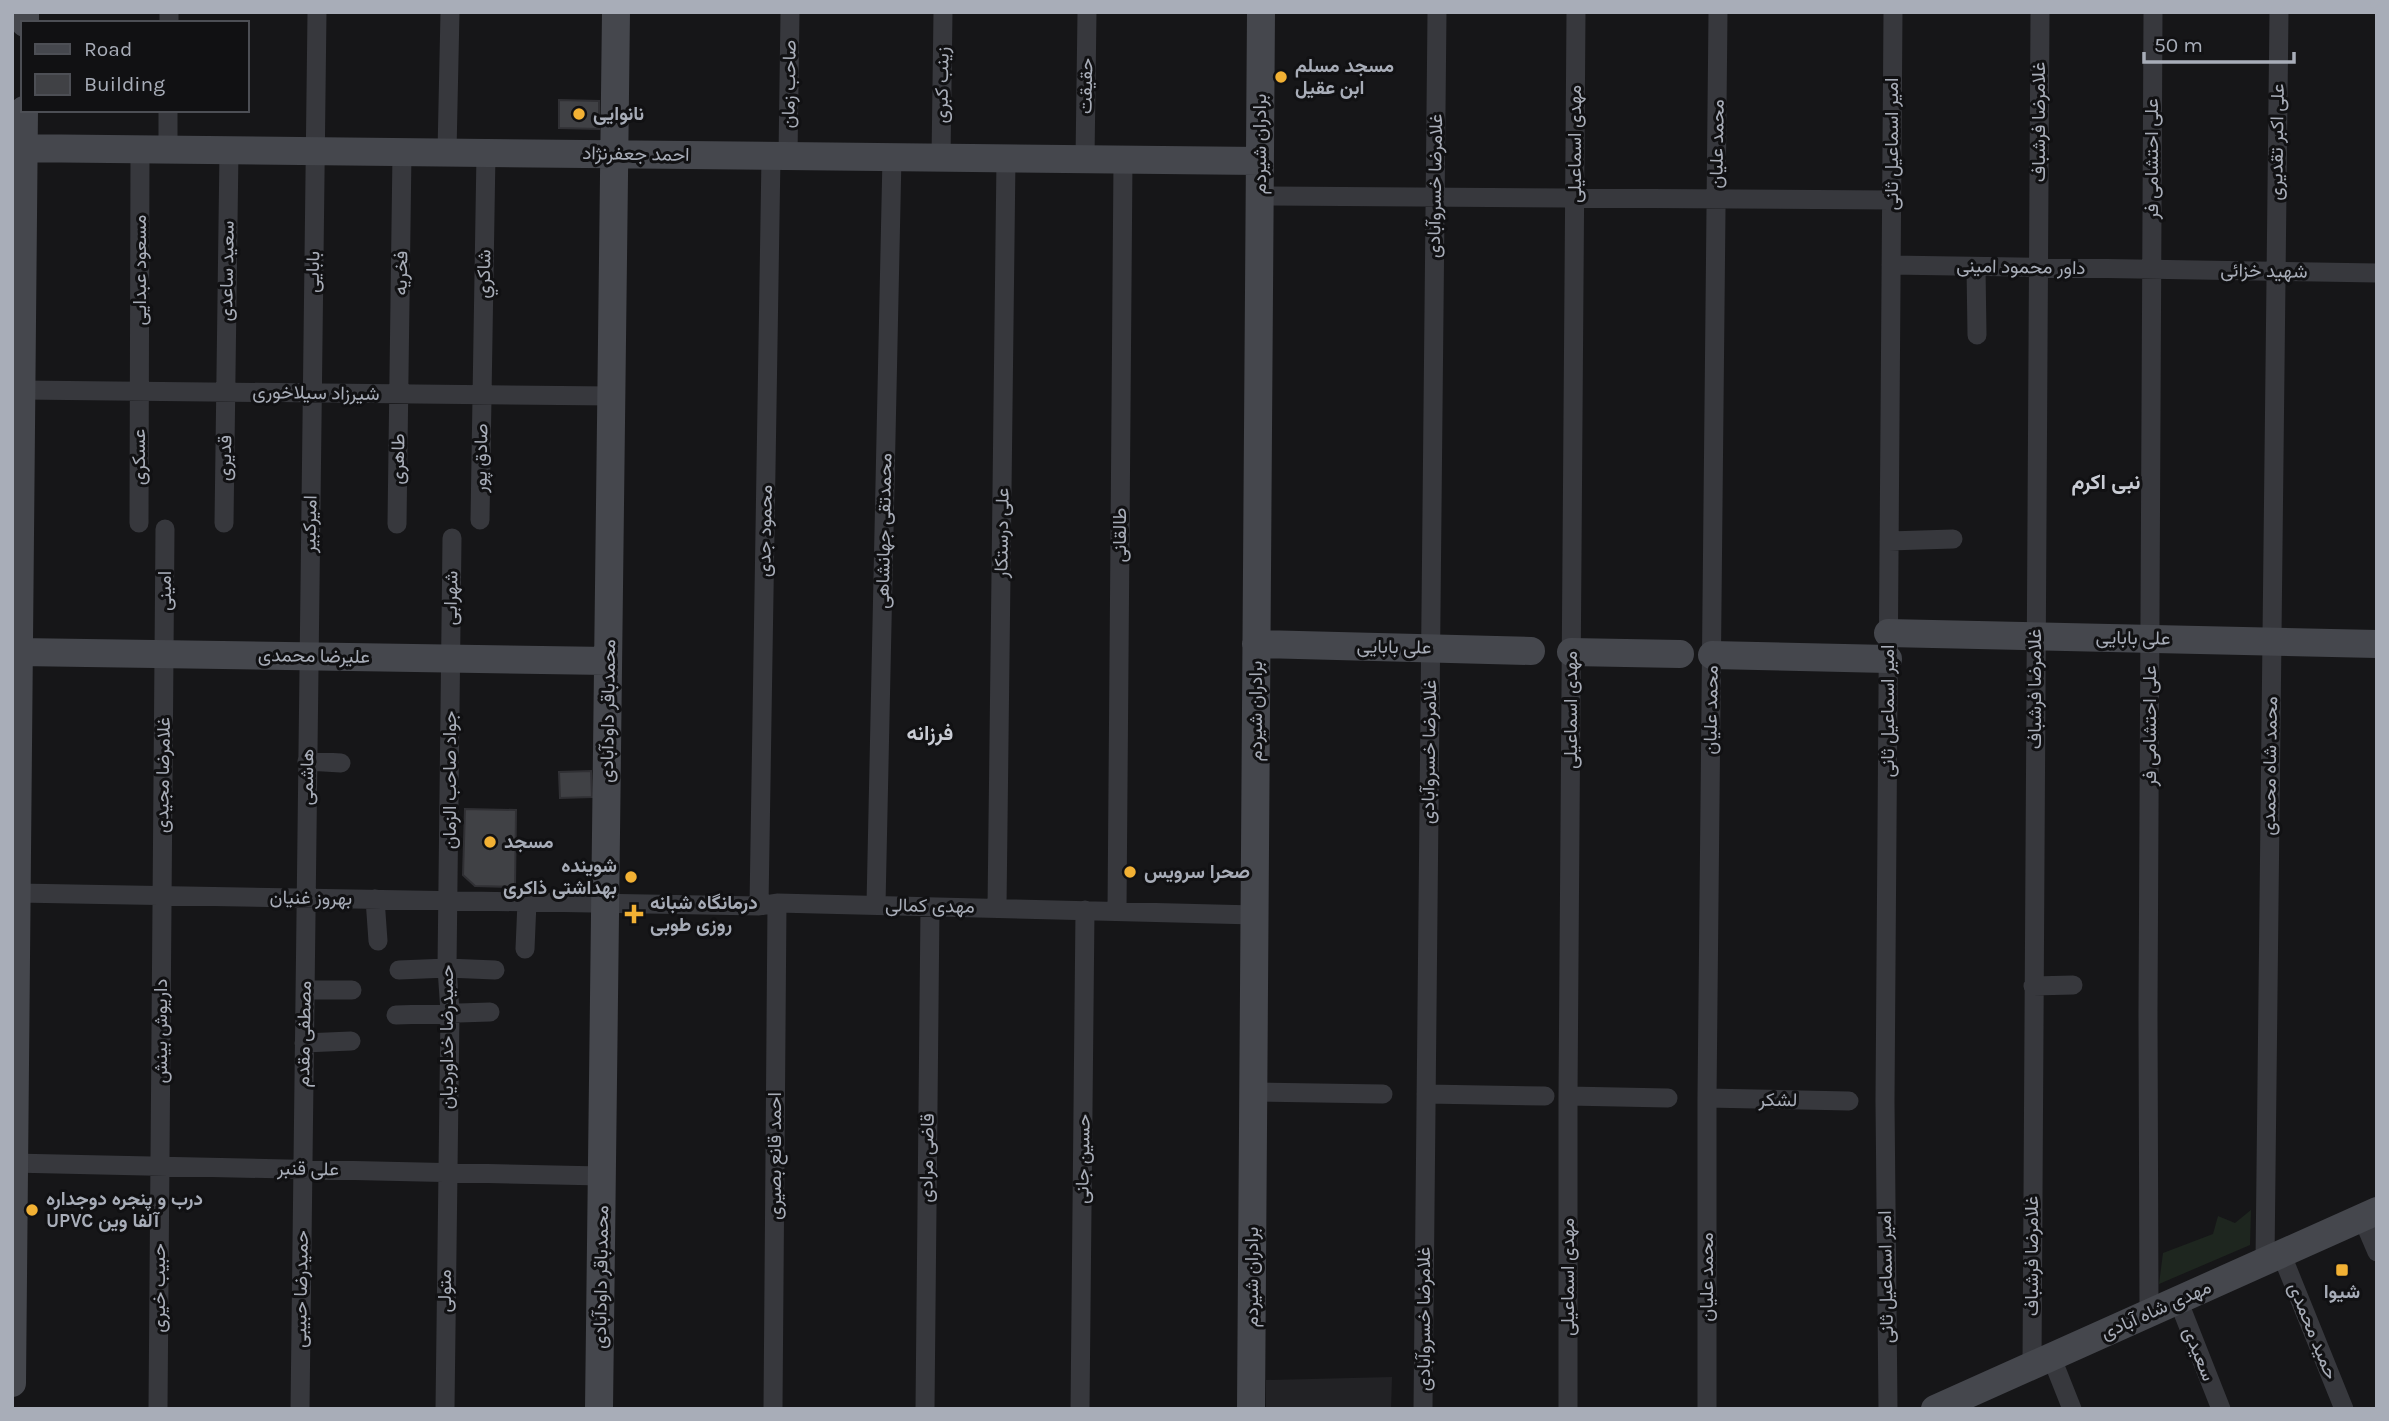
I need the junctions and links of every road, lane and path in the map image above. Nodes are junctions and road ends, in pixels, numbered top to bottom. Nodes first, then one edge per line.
1 (317, 12) edge
2 (450, 12) edge
3 (616, 12) edge
4 (790, 12) edge
5 (943, 12) edge
6 (1087, 12) edge
7 (1261, 12) edge
8 (1437, 12) edge
9 (1576, 12) edge
10 (1718, 12) edge
11 (1893, 12) edge
12 (2040, 12) edge
13 (2153, 12) edge
14 (2279, 12) edge
15 (24, 112) edge
16 (167, 112) edge
17 (18, 148) edge
18 (154, 149) junction
19 (229, 150) junction
20 (315, 151) junction
21 (402, 152) junction
22 (447, 152) junction
23 (486, 153) junction
24 (615, 154) junction
25 (779, 156) junction
26 (892, 157) junction
27 (941, 158) junction
28 (1006, 158) junction
29 (1085, 159) junction
30 (1123, 160) junction
31 (1260, 161) junction
32 (1259, 196) junction
33 (1435, 197) junction
34 (1575, 198) junction
35 (1716, 199) junction
36 (1891, 200) junction
37 (1891, 265) junction
38 (1976, 267) junction
39 (2038, 268) junction
40 (2152, 269) junction
41 (2276, 271) junction
42 (2377, 273) edge
43 (1977, 335) dead end
44 (21, 390) junction
45 (139, 391) junction
46 (226, 392) junction
47 (312, 393) junction
48 (400, 394) junction
49 (482, 395) junction
50 (611, 396) junction
51 (17, 424) edge
52 (480, 520) dead end
53 (139, 523) dead end
54 (224, 523) dead end
55 (397, 524) dead end
56 (165, 529) dead end
57 (452, 538) dead end
58 (1953, 539) dead end
59 (1889, 541) junction
60 (16, 609) edge
61 (2035, 636) junction
62 (2150, 639) junction
63 (2271, 641) junction
64 (2377, 643) edge
65 (1256, 644) junction
66 (1888, 646) junction
67 (1430, 648) junction
68 (1531, 651) dead end
69 (19, 652) junction
70 (1571, 652) junction
71 (164, 654) junction
72 (1680, 654) dead end
73 (1712, 655) junction
74 (309, 656) junction
75 (451, 658) junction
76 (608, 661) junction
77 (307, 761) junction
78 (341, 763) dead end
79 (15, 827) edge
80 (17, 893) junction
81 (162, 896) junction
82 (306, 898) junction
83 (375, 899) junction
84 (449, 901) junction
85 (527, 902) junction
86 (605, 904) junction
87 (768, 904) junction
88 (876, 905) junction
89 (930, 906) junction
90 (997, 908) junction
91 (1085, 910) junction
92 (1117, 911) junction
93 (1255, 915) junction
94 (378, 941) dead end
95 (525, 949) dead end
96 (14, 958) edge
97 (447, 968) junction
98 (399, 970) dead end
99 (495, 970) dead end
100 (2073, 985) dead end
101 (2034, 986) junction
102 (305, 990) junction
103 (352, 990) dead end
104 (450, 1012) junction
105 (490, 1012) dead end
106 (396, 1015) dead end
107 (351, 1041) dead end
108 (304, 1043) junction
109 (1253, 1092) junction
110 (1383, 1094) dead end
111 (1426, 1094) junction
112 (1545, 1096) dead end
113 (1568, 1096) junction
114 (1668, 1098) dead end
115 (1707, 1098) junction
116 (1849, 1101) dead end
117 (13, 1163) edge
118 (160, 1166) junction
119 (303, 1169) junction
120 (446, 1172) junction
121 (602, 1176) junction
122 (2370, 1214) edge
123 (2377, 1252) edge
124 (2273, 1257) junction
125 (2178, 1300) junction
126 (2149, 1313) junction
127 (12, 1343) edge
128 (2042, 1361) junction
129 (12, 1383) edge
130 (1944, 1407) edge
131 (158, 1409) edge
132 (300, 1409) edge
133 (444, 1409) edge
134 (599, 1409) edge
135 (773, 1409) edge
136 (925, 1409) edge
137 (1080, 1409) edge
138 (1251, 1409) edge
139 (1423, 1409) edge
140 (1569, 1409) edge
141 (1707, 1409) edge
142 (1888, 1409) edge
143 (2072, 1409) edge
144 (2221, 1409) edge
145 (2344, 1409) edge

1 - 20 street, بابایی
2 - 22 street
3 - 24 street, محمدباقر داودآبادی
4 - 25 street, صاحب زمان
5 - 27 street, زینب کبری
6 - 29 street, حقیقت
7 - 31 street, برادران شیردم
8 - 33 street, غلامرضا خسروآبادی
9 - 34 street, مهدی اسماعیلی
10 - 35 street, محمد علیان
11 - 36 street, امیر اسماعیل ثانی
12 - 39 street, غلامرضا فرشباف
13 - 40 street, علی احتشامی فر
14 - 41 street, علی اکبر تقدیری
15 - 17 street
16 - 18 street, مسعود عبدایی
17 - 18 street, احمد جعفرنژاد
17 - 44 street
18 - 19 street, احمد جعفرنژاد
18 - 45 street, مسعود عبدایی
19 - 20 street, احمد جعفرنژاد
19 - 46 street, سعید ساعدی
20 - 21 street, احمد جعفرنژاد
20 - 47 street, بابایی
21 - 22 street, احمد جعفرنژاد
21 - 48 street, فخریه
22 - 23 street, احمد جعفرنژاد
23 - 24 street, احمد جعفرنژاد
23 - 49 street, شاكري
24 - 25 street, احمد جعفرنژاد
24 - 50 street, محمدباقر داودآبادی
25 - 26 street, احمد جعفرنژاد
25 - 87 street, محمود جدی
26 - 27 street, احمد جعفرنژاد
26 - 88 street, محمدتقی جهانشاهی
27 - 28 street, احمد جعفرنژاد
28 - 29 street, احمد جعفرنژاد
28 - 90 street, علی درستکار
29 - 30 street, احمد جعفرنژاد
30 - 31 street, احمد جعفرنژاد
30 - 92 street, طالقانی
31 - 32 street, برادران شیردم
32 - 33 street
32 - 65 street, برادران شیردم
33 - 34 street
33 - 67 street, غلامرضا خسروآبادی
34 - 35 street
34 - 70 street, مهدی اسماعیلی
35 - 36 street
35 - 73 street, محمد علیان
36 - 37 street, امیر اسماعیل ثانی
37 - 38 street, داور محمود امینی
37 - 59 street, امیر اسماعیل ثانی
38 - 39 street, داور محمود امینی
38 - 43 street
39 - 40 street, داور محمود امینی
39 - 61 street, غلامرضا فرشباف
40 - 41 street, شهید خزائی
40 - 62 street, علی احتشامی فر
41 - 42 street, شهید خزائی
41 - 63 street, محمد شاه محمدی
44 - 45 street, شیرزاد سیلاخوری
44 - 51 street
45 - 46 street, شیرزاد سیلاخوری
45 - 53 street, عسکری
46 - 47 street, شیرزاد سیلاخوری
46 - 54 street, قدیری
47 - 48 street, شیرزاد سیلاخوری
47 - 74 street, امیرکبیر
48 - 49 street, شیرزاد سیلاخوری
48 - 55 street, طاهری
49 - 50 street, شیرزاد سیلاخوری
49 - 52 street, صادق پور
50 - 76 street, محمدباقر داودآبادی
51 - 60 street
56 - 71 street, امینی
57 - 75 street, شهرابی
58 - 59 street
59 - 66 street, امیر اسماعیل ثانی
60 - 69 street
61 - 62 street, علی بابایی
61 - 66 street, علی بابایی
61 - 101 street, غلامرضا فرشباف
62 - 63 street, علی بابایی
62 - 126 street, علی احتشامی فر
63 - 64 street, علی بابایی
63 - 124 street, محمد شاه محمدی
65 - 67 street, علی بابایی
65 - 93 street, برادران شیردم
66 - 73 street, علی بابایی
66 - 142 street, امیر اسماعیل ثانی
67 - 68 street, علی بابایی
67 - 111 street, غلامرضا خسروآبادی
69 - 71 street, علیرضا محمدی
69 - 79 street
70 - 72 street
70 - 113 street, مهدی اسماعیلی
71 - 74 street, علیرضا محمدی
71 - 81 street, غلامرضا مجیدی
73 - 115 street, محمد علیان
74 - 75 street, علیرضا محمدی
74 - 77 street, هاشمی
75 - 76 street, علیرضا محمدی
75 - 84 street, جواد صاحب الزمان
76 - 86 street, محمدباقر داودآبادی
77 - 78 street
77 - 82 street, هاشمی
79 - 80 street
80 - 81 street, بهروز غنیان
80 - 96 street
81 - 82 street, بهروز غنیان
81 - 118 street, داریوش بینش
82 - 83 street, بهروز غنیان
82 - 102 street, مصطفی مقدم
83 - 84 street, بهروز غنیان
83 - 94 street
84 - 85 street, بهروز غنیان
84 - 97 street, حمیدرضا خداوردیان
85 - 86 street, بهروز غنیان
85 - 95 street
86 - 87 street, مهدی کمالی
86 - 121 street, محمدباقر داودآبادی
87 - 88 street, مهدی کمالی
87 - 135 street, احمد قانع بصیری
88 - 89 street, مهدی کمالی
89 - 90 street, مهدی کمالی
89 - 136 street, قاضی مرادی
90 - 91 street, مهدی کمالی
91 - 92 street, مهدی کمالی
91 - 137 street, حسین جانی
92 - 93 street, مهدی کمالی
93 - 109 street, برادران شیردم
96 - 117 street
97 - 98 street
97 - 99 street
97 - 104 street, حمیدرضا خداوردیان
100 - 101 street
101 - 128 street, غلامرضا فرشباف
102 - 103 street
102 - 108 street, مصطفی مقدم
104 - 105 street
104 - 106 street
104 - 120 street, حمیدرضا خداوردیان
107 - 108 street
108 - 119 street, مصطفی مقدم
109 - 110 street
109 - 138 street, برادران شیردم
111 - 112 street
111 - 139 street, غلامرضا خسروآبادی
113 - 114 street
113 - 140 street, مهدی اسماعیلی
115 - 116 street, لشكر
115 - 141 street, محمد علیان
117 - 118 street, علی قنبر
117 - 127 street
118 - 119 street, علی قنبر
118 - 131 street, حبیب خیری
119 - 120 street, علی قنبر
119 - 132 street, حمیدرضا حبیبی
120 - 121 street, علی قنبر
120 - 133 street, متولی
121 - 134 street, محمدباقر داودآبادی
122 - 123 street
122 - 124 street, مهدی شاه آبادی
124 - 125 street, مهدی شاه آبادی
124 - 145 street, حمید محمدی
125 - 126 street, مهدی شاه آبادی
125 - 144 street, سعیدی
126 - 128 street, مهدی شاه آبادی
127 - 129 street
128 - 130 street, مهدی شاه آبادی
128 - 143 street

